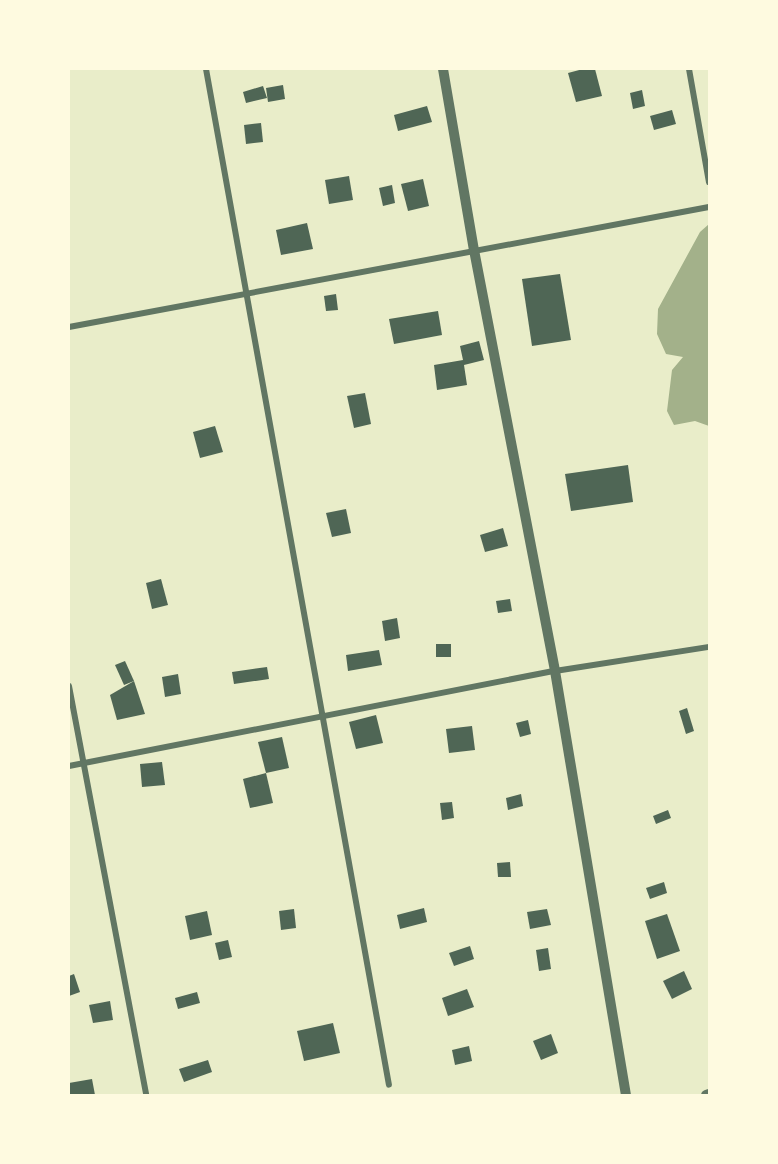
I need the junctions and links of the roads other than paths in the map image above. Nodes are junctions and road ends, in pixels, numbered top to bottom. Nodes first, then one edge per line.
1 (206, 69) edge
2 (443, 69) edge
3 (689, 69) edge
4 (709, 182) edge
5 (709, 207) edge
6 (474, 250) junction
7 (247, 293) junction
8 (69, 327) edge
9 (709, 647) edge
10 (555, 671) junction
11 (69, 686) edge
12 (323, 719) junction
13 (82, 764) junction
14 (69, 766) edge
15 (389, 1085) dead end
16 (146, 1095) edge
17 (626, 1095) edge

1 - 7 street
2 - 6 street
3 - 4 street
5 - 6 street
6 - 7 street
6 - 10 street
7 - 8 street
7 - 12 street
9 - 10 street
10 - 12 street
10 - 17 street
11 - 13 street
12 - 13 street
12 - 15 street
13 - 14 street
13 - 16 street

